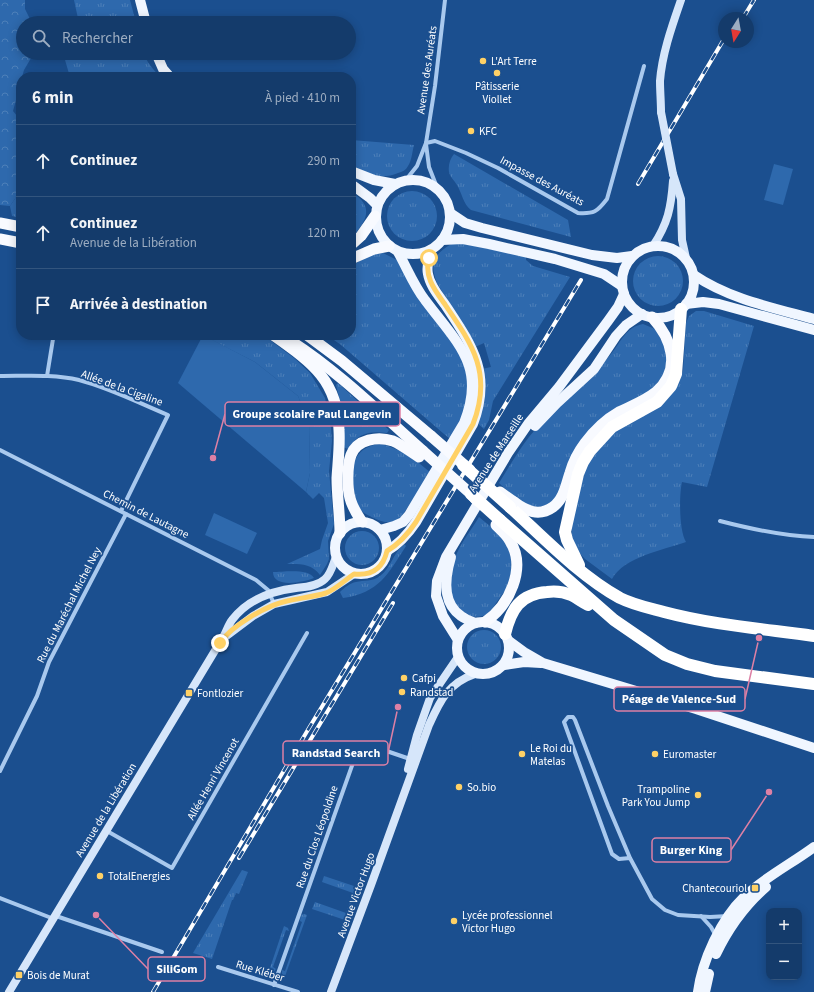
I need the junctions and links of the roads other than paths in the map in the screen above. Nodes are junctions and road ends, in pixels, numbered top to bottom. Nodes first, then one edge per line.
1 (140, 0) edge
2 (445, 0) edge
3 (681, 0) edge
4 (144, 16) edge
5 (159, 60) edge
6 (644, 66) dead end
7 (166, 72) edge
8 (426, 143) junction
9 (356, 173) edge
10 (673, 174) junction
11 (405, 180) junction
12 (395, 184) junction
13 (356, 188) edge
14 (438, 190) junction
15 (377, 205) junction
16 (450, 213) junction
17 (375, 216) junction
18 (0, 223) edge
19 (16, 226) edge
20 (0, 239) edge
21 (356, 240) edge
22 (442, 240) junction
23 (16, 242) edge
24 (653, 246) junction
25 (393, 249) junction
26 (431, 250) junction
27 (632, 256) junction
28 (356, 257) edge
29 (686, 258) junction
30 (694, 275) junction
31 (623, 290) junction
32 (684, 307) junction
33 (647, 316) junction
34 (814, 319) edge
35 (814, 330) edge
36 (53, 340) edge
37 (280, 340) edge
38 (290, 340) edge
39 (314, 340) edge
40 (324, 340) edge
41 (0, 376) edge
42 (47, 376) junction
43 (387, 398) junction
44 (0, 450) edge
45 (421, 454) junction
46 (463, 465) joint
47 (471, 494) joint
48 (512, 505) junction
49 (121, 511) junction
50 (126, 514) junction
51 (720, 521) dead end
52 (362, 522) junction
53 (498, 522) junction
54 (380, 530) junction
55 (340, 533) junction
56 (814, 537) edge
57 (387, 551) junction
58 (336, 557) junction
59 (584, 573) junction
60 (354, 574) junction
61 (269, 593) junction
62 (274, 604) junction
63 (614, 620) junction
64 (480, 622) junction
65 (307, 633) dead end
66 (814, 636) edge
67 (507, 637) junction
68 (222, 639) junction
69 (458, 640) junction
70 (458, 657) junction
71 (543, 663) junction
72 (504, 665) junction
73 (475, 674) junction
74 (814, 684) edge
75 (814, 748) edge
76 (410, 759) junction
77 (0, 770) edge
78 (399, 805) junction
79 (107, 831) junction
80 (814, 847) edge
81 (814, 855) edge
82 (630, 858) junction
83 (0, 898) edge
84 (729, 915) junction
85 (700, 916) junction
86 (55, 917) junction
87 (716, 938) junction
88 (162, 952) dead end
89 (218, 967) dead end
90 (274, 985) junction
91 (9, 992) edge
92 (298, 992) edge
93 (331, 992) edge
94 (698, 992) edge
95 (705, 992) edge

1 - 4 main road
2 - 8 street, Avenue des Auréats
3 - 10 main road, bridge
5 - 7 main road
6 - 8 street, Impasse des Auréats
8 - 11 street, Avenue des Auréats
8 - 14 street, Avenue des Auréats
9 - 12 main road
10 - 24 main road
10 - 29 main road
11 - 12 main road
11 - 14 main road
12 - 15 main road
13 - 15 main road
14 - 16 main road
15 - 17 main road
16 - 22 main road
16 - 27 main road
17 - 21 highway
17 - 25 main road
18 - 19 highway
20 - 23 highway
22 - 26 main road
22 - 31 main road
24 - 27 main road
24 - 29 main road
25 - 26 main road
25 - 28 highway
25 - 54 main road
26 - 57 main road
27 - 31 main road
29 - 30 main road
30 - 32 main road
30 - 34 main road
31 - 33 main road
31 - 69 main road, Avenue de Marseille
32 - 33 main road
32 - 35 main road
32 - 59 highway
33 - 48 highway
33 - 64 main road, Avenue de Marseille
36 - 42 street
37 - 55 highway
38 - 45 highway
39 - 43 highway
40 - 43 highway
41 - 42 street, Allée de la Cigaline
42 - 49 street, Allée de la Cigaline
43 - 46 highway, bridge
44 - 49 street, Chemin de Lautagne
45 - 47 highway, bridge
45 - 52 highway
46 - 48 highway, bridge
47 - 53 highway, bridge
48 - 59 highway
49 - 50 street, Chemin de Lautagne
50 - 61 street, Chemin de Lautagne
50 - 77 street, Rue du Maréchal Michel Ney
51 - 56 street
52 - 54 main road
52 - 55 main road
53 - 63 highway
53 - 64 highway
54 - 57 main road
55 - 58 main road
57 - 60 main road
58 - 60 main road
58 - 61 main road, Avenue de la Libération
59 - 66 highway
60 - 62 main road, Avenue de la Libération
61 - 62 street, Chemin de Lautagne
61 - 68 main road, Avenue de la Libération
62 - 68 main road, Avenue de la Libération
63 - 67 highway
63 - 74 highway
64 - 67 main road
64 - 69 main road
65 - 79 street, Allée Henri Vincenot
67 - 71 main road
67 - 72 main road
68 - 79 main road, Avenue de la Libération
69 - 70 main road
70 - 73 main road
70 - 76 main road, Avenue Victor Hugo
71 - 72 main road
71 - 75 main road
72 - 73 main road
73 - 78 main road, Avenue Victor Hugo
76 - 78 main road, Avenue Victor Hugo
76 - 90 street, Rue du Clos Léopoldine
78 - 93 main road, Avenue Victor Hugo
79 - 86 main road, Avenue de la Libération
80 - 84 main road
81 - 95 main road
82 - 82 street
82 - 85 street
83 - 86 street
84 - 85 street
84 - 87 main road
85 - 87 street
86 - 88 street
86 - 91 main road, Avenue de la Libération
87 - 94 main road
89 - 90 street, Rue Kléber
90 - 92 street, Rue Kléber

